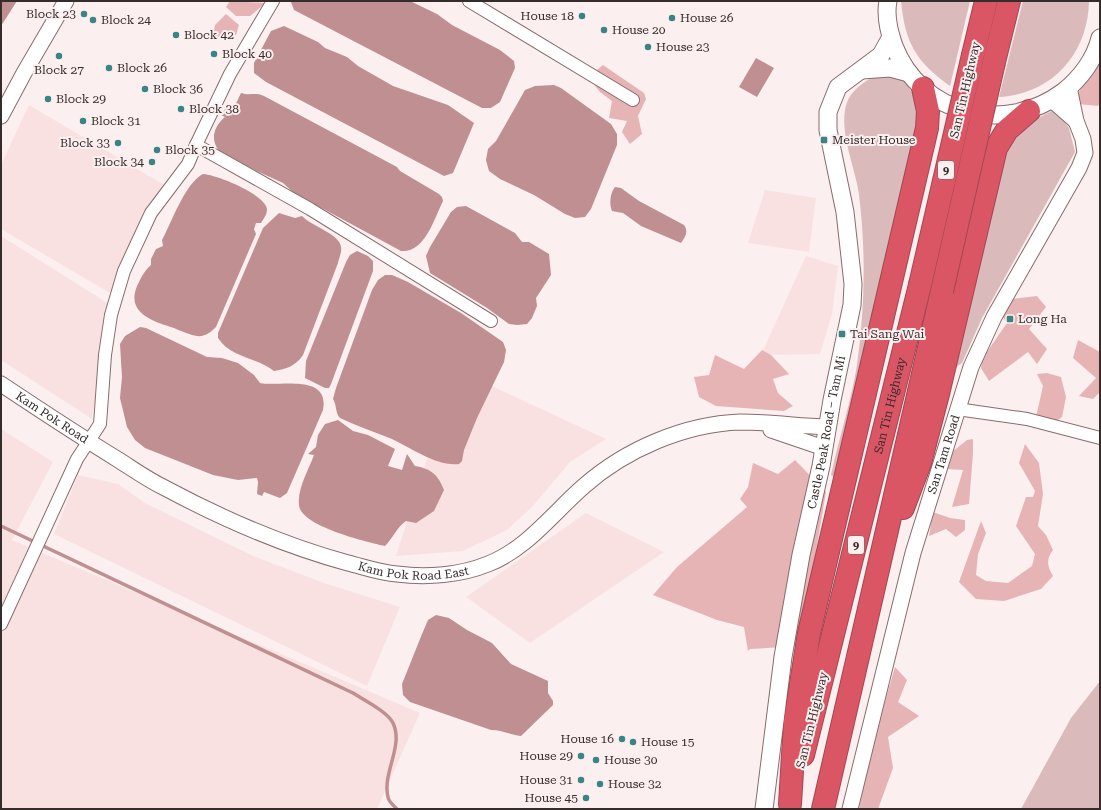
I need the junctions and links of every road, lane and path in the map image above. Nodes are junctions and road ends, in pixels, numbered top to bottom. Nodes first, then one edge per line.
1 (66, 1) edge
2 (273, 1) edge
3 (469, 1) edge
4 (986, 1) edge
5 (1008, 1) edge
6 (886, 3) edge
7 (891, 37) junction
8 (1100, 38) edge
9 (862, 70) junction
10 (916, 80) junction
11 (1069, 87) junction
12 (633, 100) dead end
13 (1052, 100) junction
14 (1029, 111) junction
15 (1, 116) edge
16 (1076, 121) junction
17 (196, 145) junction
18 (491, 321) dead end
19 (1, 384) edge
20 (958, 408) junction
21 (720, 424) junction
22 (827, 427) junction
23 (1100, 438) edge
24 (90, 442) junction
25 (824, 448) junction
26 (873, 589) junction
27 (1, 624) edge
28 (790, 807) edge
29 (764, 809) edge
30 (823, 809) edge
31 (850, 809) edge

1 - 15 street
2 - 17 street
3 - 12 street
4 - 28 highway, San Tin Highway / 9, bridge
5 - 26 highway, San Tin Highway / 9, bridge
6 - 7 main road
7 - 9 main road, Castle Peak Road – Tam Mi
7 - 10 main road
8 - 11 main road
9 - 10 main road
9 - 22 main road, Castle Peak Road – Tam Mi
10 - 14 main road
10 - 28 highway
11 - 13 main road
11 - 16 street, San Tam Road
13 - 14 main road
13 - 16 street, San Tam Road
14 - 26 highway
16 - 20 street, San Tam Road
17 - 18 street
17 - 24 street
19 - 24 street, Kam Pok Road
20 - 23 street
20 - 31 street, San Tam Road
21 - 22 street, Kam Pok Road East
21 - 24 street, Kam Pok Road East
21 - 25 street, Kam Pok Road East
22 - 25 main road, Castle Peak Road – Tam Mi
24 - 27 street, Kam Pok Road
25 - 29 main road, Castle Peak Road – Tam Mi
26 - 30 highway, San Tin Highway / 9

